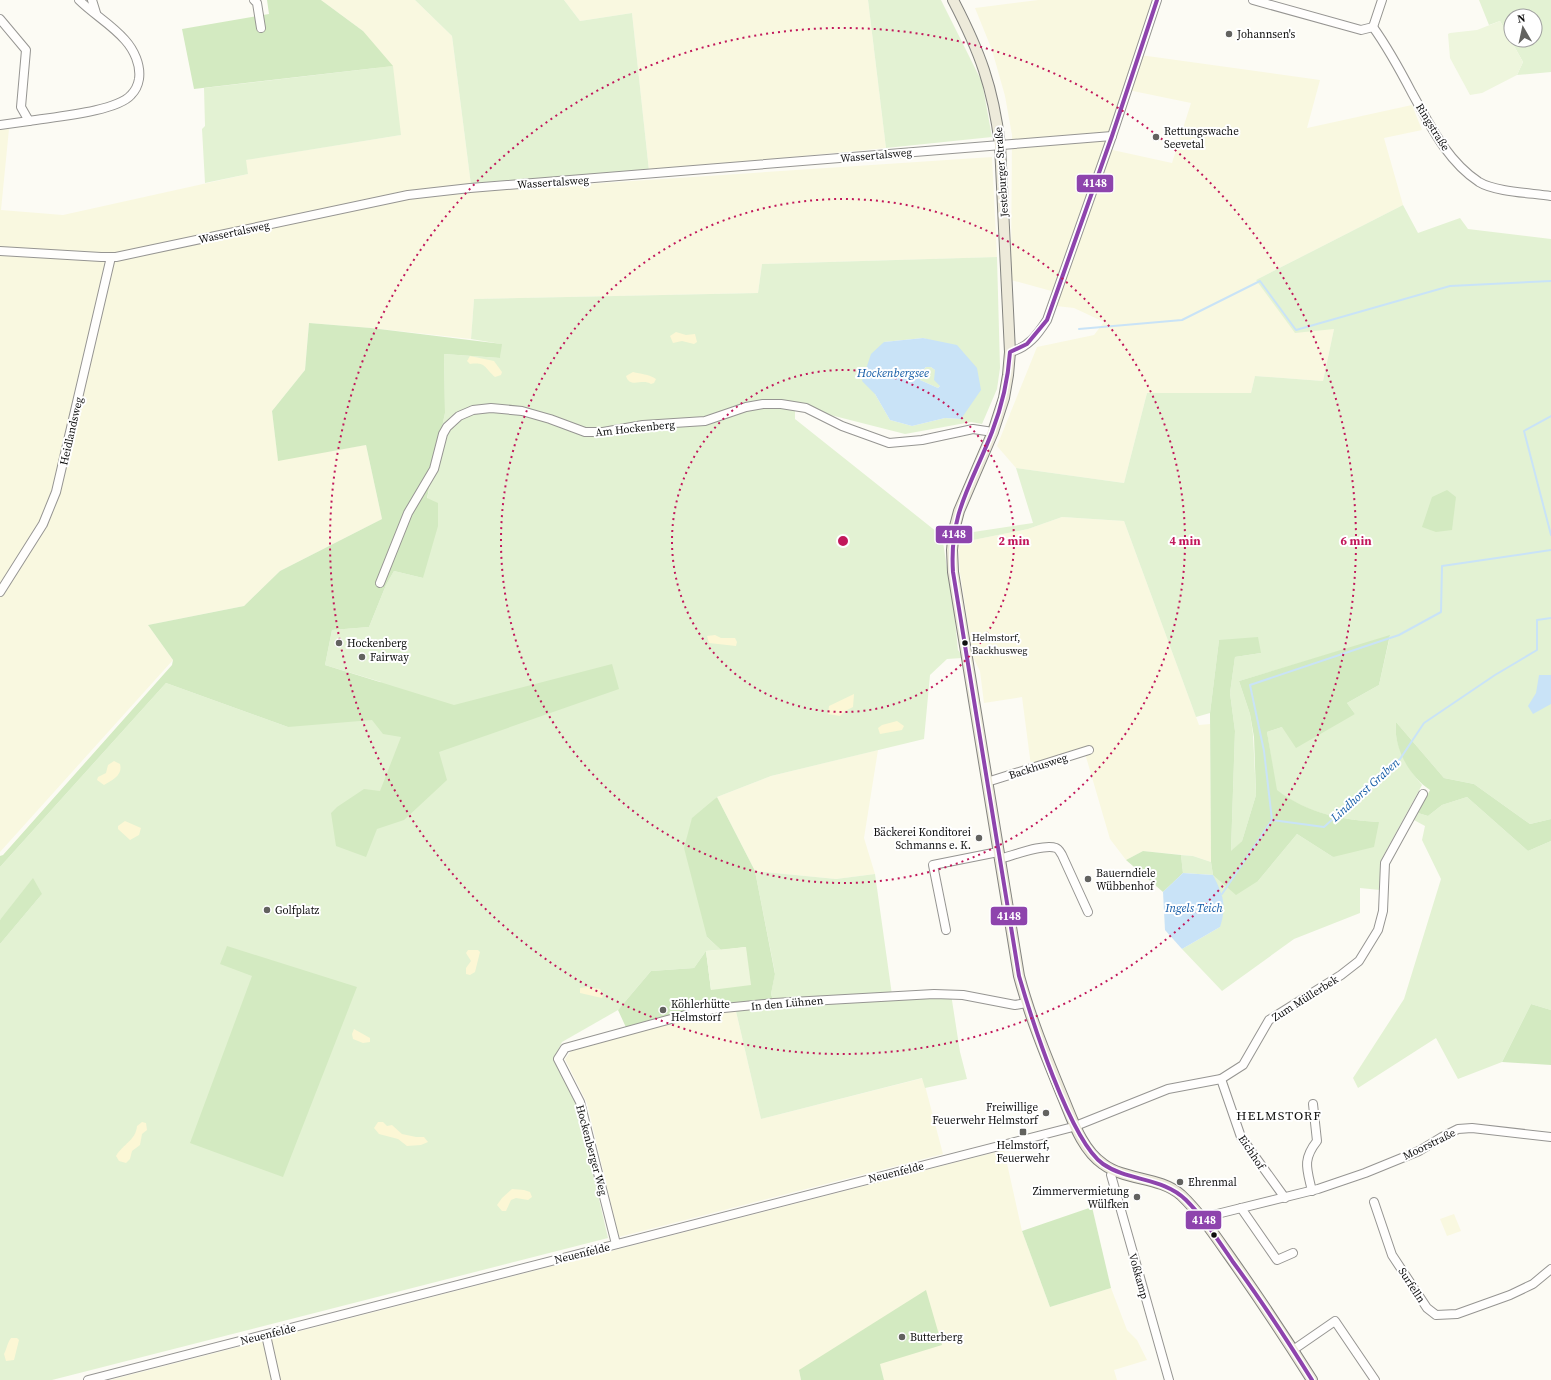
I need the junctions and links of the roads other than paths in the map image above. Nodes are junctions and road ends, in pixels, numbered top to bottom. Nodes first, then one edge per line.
1 (79, 0) edge
2 (92, 0) edge
3 (254, 0) edge
4 (953, 0) edge
5 (1157, 0) edge
6 (1253, 0) edge
7 (1382, 0) edge
8 (96, 13) junction
9 (0, 19) edge
10 (261, 28) dead end
11 (1373, 28) junction
12 (29, 121) junction
13 (0, 125) edge
14 (1112, 136) junction
15 (1000, 145) junction
16 (1551, 196) edge
17 (0, 251) edge
18 (111, 257) junction
19 (1010, 352) junction
20 (992, 432) junction
21 (380, 583) dead end
22 (0, 592) edge
23 (1089, 750) dead end
24 (987, 782) junction
25 (1423, 794) dead end
26 (998, 855) junction
27 (1088, 912) dead end
28 (946, 930) dead end
29 (1026, 1003) junction
30 (558, 1059) joint
31 (1221, 1079) junction
32 (1313, 1104) dead end
33 (1076, 1126) junction
34 (1551, 1137) edge
35 (1113, 1171) junction
36 (1312, 1190) junction
37 (1285, 1198) junction
38 (1374, 1202) dead end
39 (1241, 1208) junction
40 (1203, 1221) junction
41 (616, 1244) junction
42 (1293, 1253) dead end
43 (1551, 1270) edge
44 (266, 1335) junction
45 (1293, 1350) junction
46 (88, 1380) edge
47 (276, 1380) edge
48 (1169, 1380) edge
49 (1312, 1380) edge
50 (1375, 1380) edge

1 - 8 street
2 - 8 street
3 - 10 street
4 - 15 main road, Jesteburger Straße
5 - 14 street
6 - 11 street
7 - 11 street
8 - 12 street
9 - 12 street
11 - 16 street, Ringstraße
12 - 13 street
14 - 15 street, Wassertalsweg
14 - 19 street
15 - 18 street, Wassertalsweg
15 - 19 main road, Jesteburger Straße
17 - 18 street, Wassertalsweg
18 - 22 street, Heidlandsweg
19 - 20 main road, Jesteburger Straße
20 - 21 street, Am Hockenberg
20 - 24 main road, Jesteburger Straße
23 - 24 street, Backhusweg
24 - 26 main road, Jesteburger Straße
25 - 31 street, Zum Müllerbek
26 - 27 street
26 - 28 street
26 - 29 main road, Jesteburger Straße
29 - 30 street, In den Lühnen
29 - 33 main road, Jesteburger Straße
30 - 41 street, Hockenberger Weg
31 - 33 street, Zum Müllerbek
31 - 37 street, Eichhof
32 - 36 street
33 - 35 main road, Jesteburger Straße
33 - 41 street, Neuenfelde
34 - 36 street, Moorstraße
35 - 40 main road
35 - 48 street, Voßkamp
36 - 37 street, Moorstraße
37 - 39 street, Moorstraße
38 - 43 street, Surfelln
39 - 40 street, Moorstraße
39 - 42 street
40 - 45 main road
41 - 44 street, Neuenfelde
44 - 46 street, Neuenfelde
44 - 47 street
45 - 49 main road
45 - 50 street

